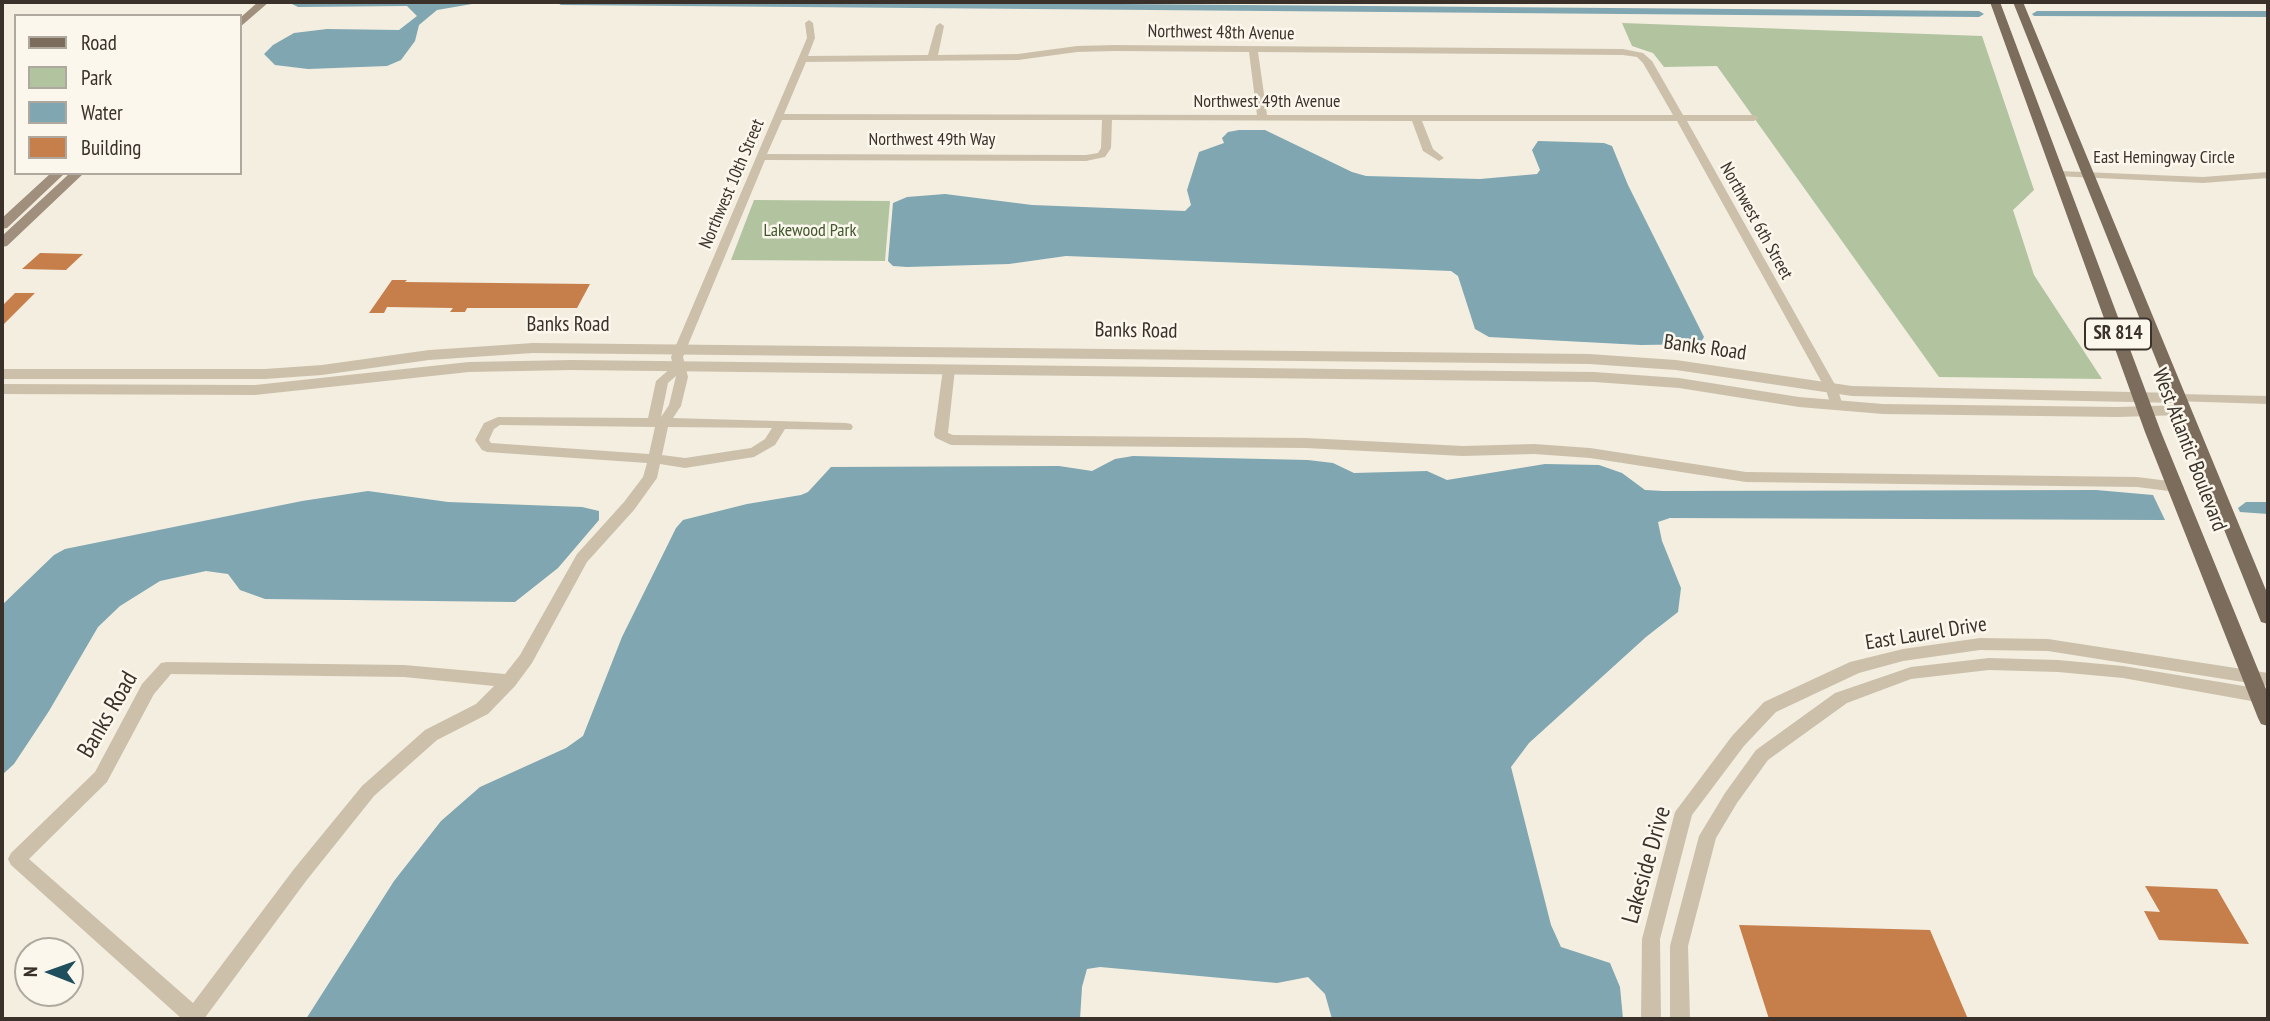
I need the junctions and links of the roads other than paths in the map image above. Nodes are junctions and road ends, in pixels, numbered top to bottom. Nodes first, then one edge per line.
1 (248, 2) edge
2 (264, 2) edge
3 (1995, 2) edge
4 (2018, 2) edge
5 (235, 14) edge
6 (242, 22) edge
7 (809, 23) dead end
8 (940, 26) dead end
9 (2006, 31) junction
10 (2032, 34) junction
11 (1254, 49) junction
12 (1640, 55) joint
13 (802, 59) junction
14 (932, 59) junction
15 (779, 117) junction
16 (1262, 117) junction
17 (1416, 118) junction
18 (1680, 118) junction
19 (1754, 118) dead end
20 (1107, 119) junction
21 (762, 157) junction
22 (1439, 159) dead end
23 (57, 175) edge
24 (76, 175) edge
25 (2268, 175) edge
26 (2060, 177) junction
27 (2091, 179) junction
28 (2268, 184) edge
29 (2, 225) edge
30 (2, 243) edge
31 (679, 357) junction
32 (1657, 364) junction
33 (949, 369) junction
34 (2, 374) edge
35 (1518, 376) junction
36 (2, 389) edge
37 (1832, 390) junction
38 (2268, 400) edge
39 (2143, 404) junction
40 (2180, 404) junction
41 (1837, 407) junction
42 (2268, 409) edge
43 (781, 424) junction
44 (662, 425) junction
45 (846, 427) dead end
46 (654, 459) junction
47 (2177, 487) junction
48 (2263, 592) edge
49 (2268, 615) edge
50 (509, 681) junction
51 (2261, 687) edge
52 (2268, 718) edge
53 (1738, 741) joint
54 (193, 1018) edge
55 (1651, 1019) edge
56 (1680, 1019) edge

1 - 5 main road
2 - 6 main road
3 - 9 main road, West Atlantic Boulevard / SR 814
4 - 10 main road, West Atlantic Boulevard / SR 814
7 - 13 street, Northwest 10th Street
8 - 14 street
9 - 10 main road
9 - 26 main road, West Atlantic Boulevard / SR 814
10 - 27 main road, West Atlantic Boulevard / SR 814
11 - 12 street, Northwest 48th Avenue
11 - 14 street, Northwest 48th Avenue
11 - 16 street
12 - 18 street, Northwest 6th Street
13 - 14 street, Northwest 48th Avenue
13 - 15 street, Northwest 10th Street
15 - 20 street, Northwest 49th Avenue
15 - 21 street, Northwest 10th Street
16 - 17 street, Northwest 49th Avenue
16 - 20 street, Northwest 49th Avenue
17 - 18 street, Northwest 49th Avenue
17 - 22 street
18 - 19 street, Northwest 49th Avenue
18 - 37 street, Northwest 6th Street
20 - 21 street, Northwest 49th Way
21 - 31 street, Northwest 10th Street
23 - 29 main road
24 - 30 main road
25 - 27 street, East Hemingway Circle
26 - 27 street, East Hemingway Circle
26 - 39 main road, West Atlantic Boulevard / SR 814
27 - 28 street, East Hemingway Circle
27 - 40 main road, West Atlantic Boulevard / SR 814
31 - 32 street, Banks Road
31 - 33 street, Banks Road
31 - 34 street, Banks Road
31 - 36 street, Banks Road
31 - 44 street, Banks Road
31 - 44 street, Banks Road
32 - 35 street
32 - 37 street, Banks Road
33 - 35 street, Banks Road
33 - 47 street
35 - 41 street, Banks Road
37 - 39 street, Banks Road
37 - 41 street, Northwest 6th Street
38 - 40 street, Banks Road
39 - 40 street, Banks Road
39 - 41 street, Banks Road
39 - 47 main road, West Atlantic Boulevard / SR 814
40 - 42 street, Banks Road
40 - 48 main road, West Atlantic Boulevard / SR 814
43 - 44 street
43 - 45 street
43 - 46 street
44 - 46 street, Banks Road
44 - 46 street
46 - 50 street, Banks Road
47 - 51 main road, West Atlantic Boulevard / SR 814
48 - 49 main road, West Atlantic Boulevard / SR 814
50 - 54 street, Banks Road
50 - 54 street, Banks Road
51 - 52 main road, West Atlantic Boulevard / SR 814
51 - 53 street, East Laurel Drive
51 - 56 street, East Laurel Drive
53 - 55 street, Lakeside Drive

